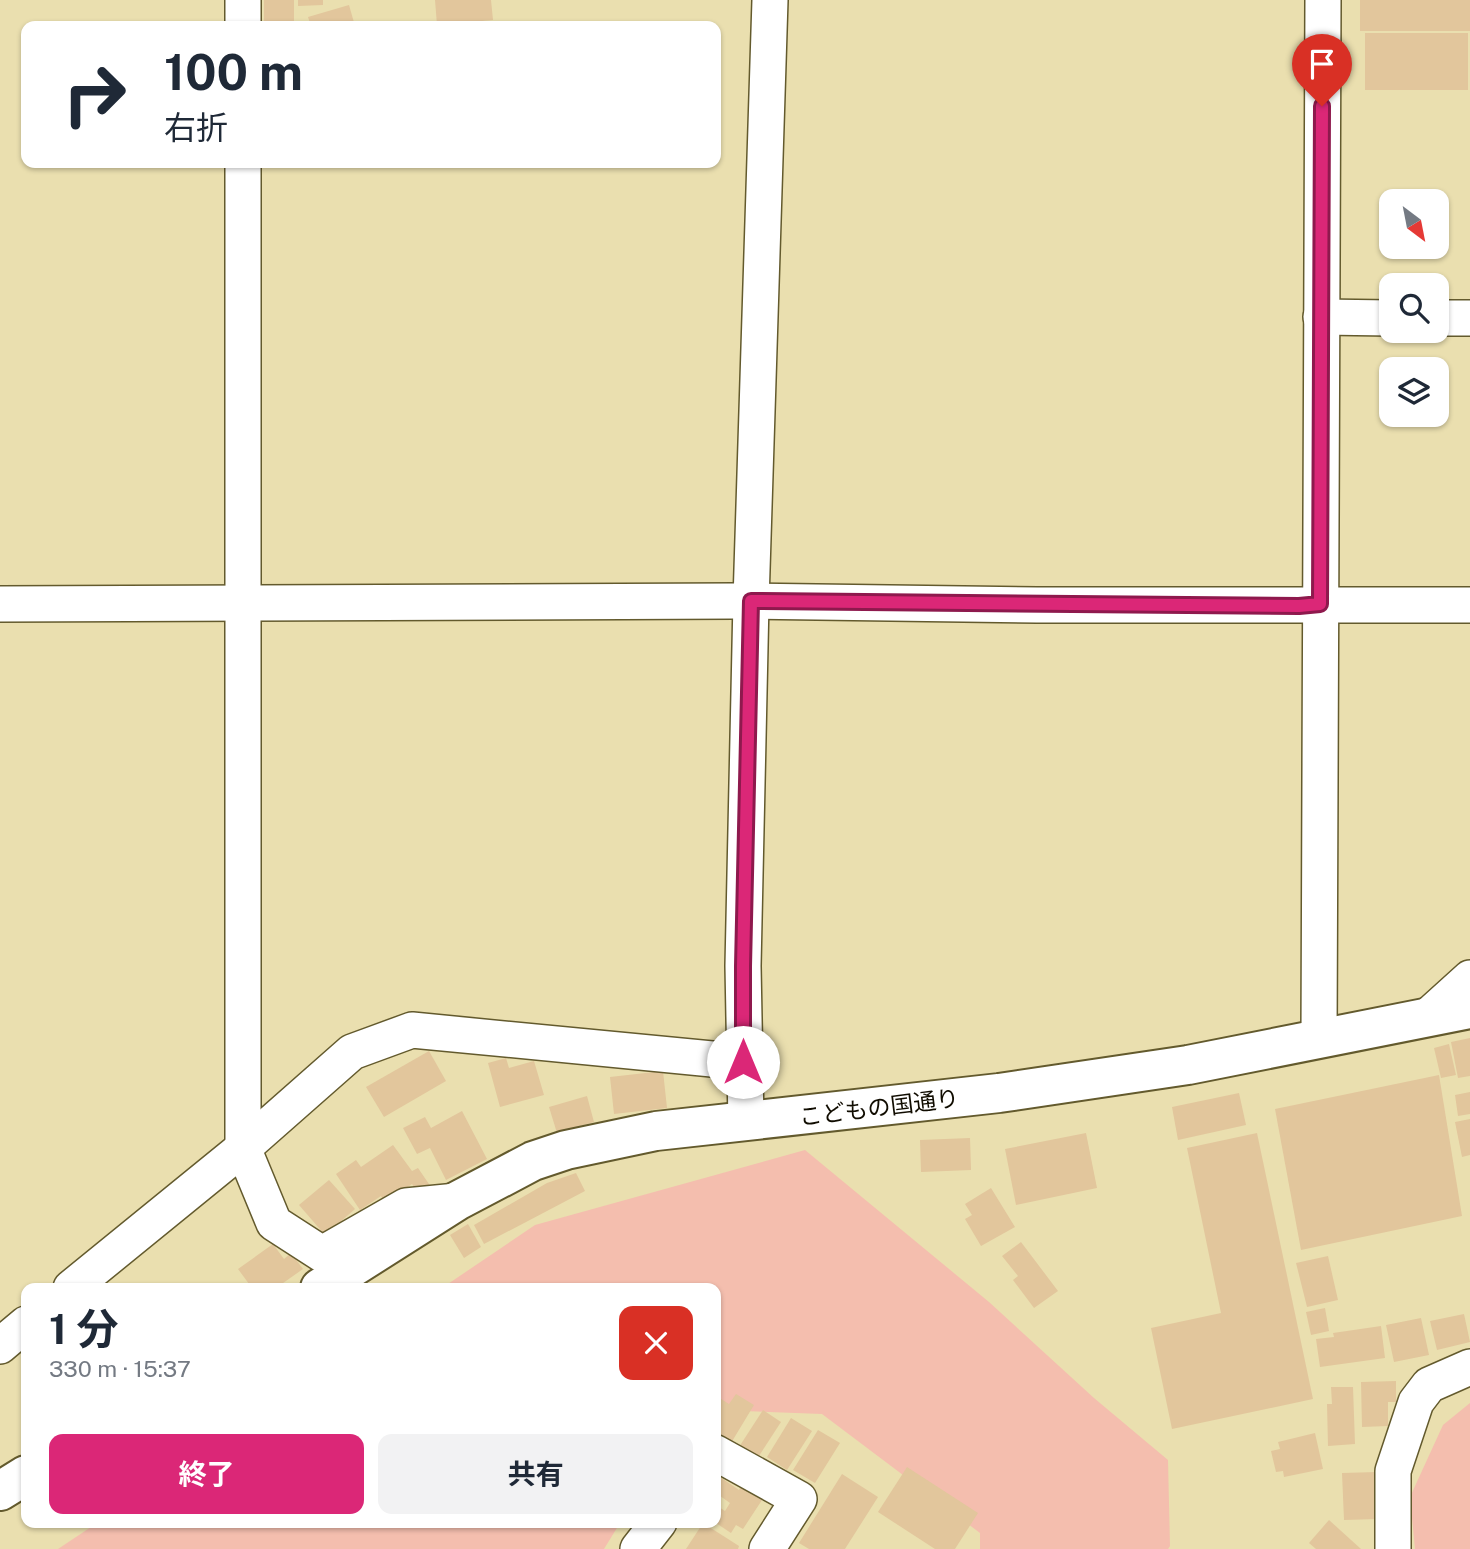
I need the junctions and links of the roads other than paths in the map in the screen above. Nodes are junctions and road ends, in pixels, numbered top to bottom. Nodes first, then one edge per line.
1 (243, 0) edge
2 (770, 0) edge
3 (1323, 0) edge
4 (243, 21) edge
5 (243, 168) edge
6 (1321, 317) junction
7 (1379, 318) edge
8 (1449, 318) edge
9 (1470, 318) edge
10 (751, 601) junction
11 (243, 603) junction
12 (0, 604) edge
13 (1320, 604) junction
14 (1470, 605) edge
15 (1470, 978) edge
16 (1470, 1009) edge
17 (1428, 1016) junction
18 (1319, 1039) junction
19 (743, 1062) junction
20 (746, 1122) junction
21 (243, 1148) junction
22 (457, 1201) junction
23 (77, 1283) edge
24 (328, 1283) edge
25 (21, 1328) edge
26 (0, 1346) edge
27 (1470, 1367) edge
28 (721, 1456) edge
29 (21, 1478) edge
30 (0, 1491) edge
31 (654, 1528) edge
32 (638, 1549) edge
33 (767, 1549) edge
34 (1393, 1549) edge

1 - 4 street
2 - 10 street
3 - 6 street
5 - 11 street
6 - 7 street
6 - 13 street
8 - 9 street
10 - 11 street
10 - 13 street
10 - 19 street
11 - 12 street
11 - 21 street
13 - 14 street
13 - 18 street
15 - 17 street
16 - 17 main road, こどもの国通り
17 - 18 main road, こどもの国通り
18 - 20 main road, こどもの国通り
19 - 20 street
19 - 21 street
20 - 22 main road, こどもの国通り
21 - 22 street
21 - 23 street
22 - 24 main road, こどもの国通り
25 - 26 street
27 - 34 street
28 - 33 street
29 - 30 main road
31 - 32 street

